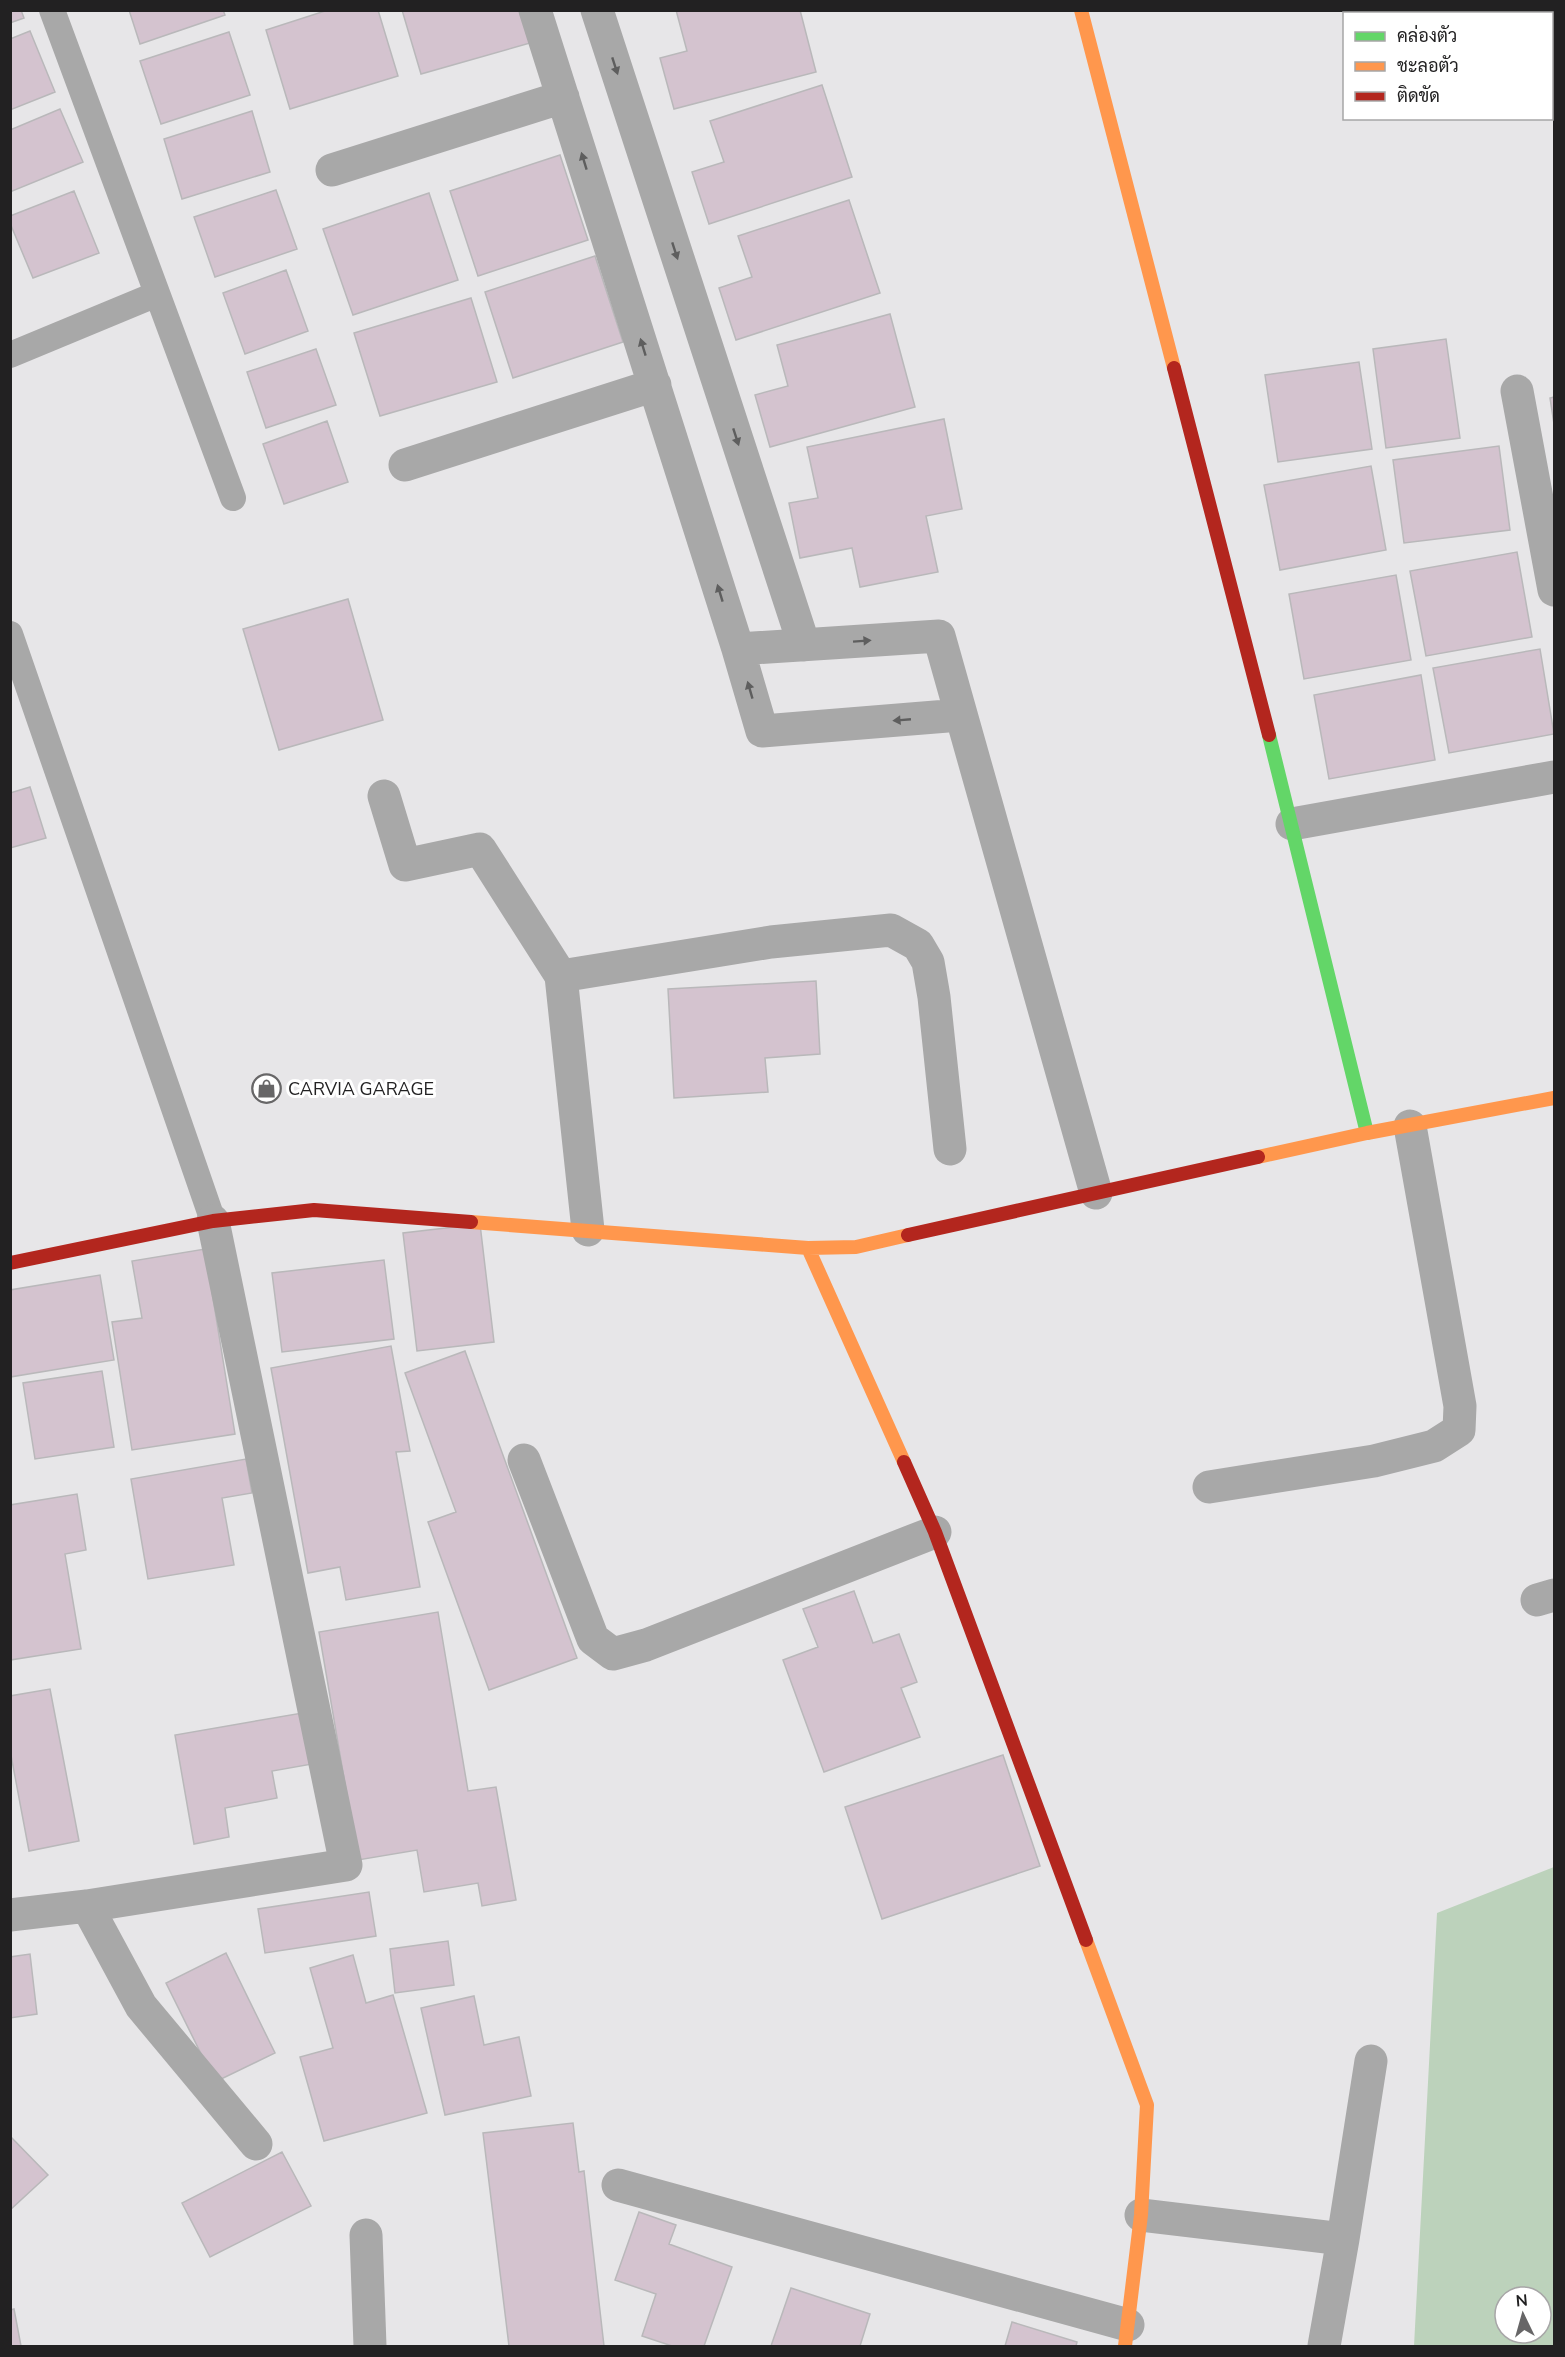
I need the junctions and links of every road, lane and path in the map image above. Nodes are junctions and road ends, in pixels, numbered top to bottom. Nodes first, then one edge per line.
1 (52, 10) edge
2 (535, 10) edge
3 (597, 10) edge
4 (1081, 10) edge
5 (563, 97) junction
6 (332, 170) dead end
7 (157, 294) junction
8 (10, 355) edge
9 (655, 385) junction
10 (1517, 391) dead end
11 (405, 465) dead end
12 (233, 498) dead end
13 (1554, 590) edge
14 (10, 634) edge
15 (804, 645) junction
16 (738, 649) junction
17 (960, 715) junction
18 (1554, 777) edge
19 (384, 796) dead end
20 (1292, 824) junction
21 (561, 976) junction
22 (1554, 1098) edge
23 (1410, 1125) junction
24 (1367, 1133) junction
25 (950, 1149) dead end
26 (1096, 1193) junction
27 (213, 1221) junction
28 (588, 1230) junction
29 (808, 1248) junction
30 (10, 1263) edge
31 (524, 1460) dead end
32 (1209, 1487) dead end
33 (935, 1532) junction
34 (87, 1906) junction
35 (10, 1915) edge
36 (1371, 2061) dead end
37 (256, 2144) dead end
38 (618, 2185) dead end
39 (1142, 2215) junction
40 (366, 2235) dead end
41 (1343, 2239) junction
42 (1127, 2336) edge
43 (370, 2346) edge
44 (1324, 2346) edge

1 - 7 lane
2 - 5 street
3 -> 15 street
4 - 20 street
5 - 6 street
9 -> 5 street
7 - 8 lane
7 - 12 lane
9 - 11 street
16 -> 9 street
10 - 13 street
14 - 27 lane
15 - 16 street
15 -> 17 street
17 -> 16 street
17 - 26 street
18 - 20 street
19 - 21 street
20 - 24 street
21 - 25 street
21 - 28 street
22 - 23 street
23 - 24 street
23 - 32 street
24 - 26 street
26 - 29 street
27 - 28 street
27 - 30 street
27 - 34 street
28 - 29 street
29 - 33 street
31 - 33 street
33 - 39 street
34 - 35 street
34 - 37 street
36 - 41 street
38 - 42 street
39 - 41 street
39 - 42 street
40 - 43 street
41 - 44 street

